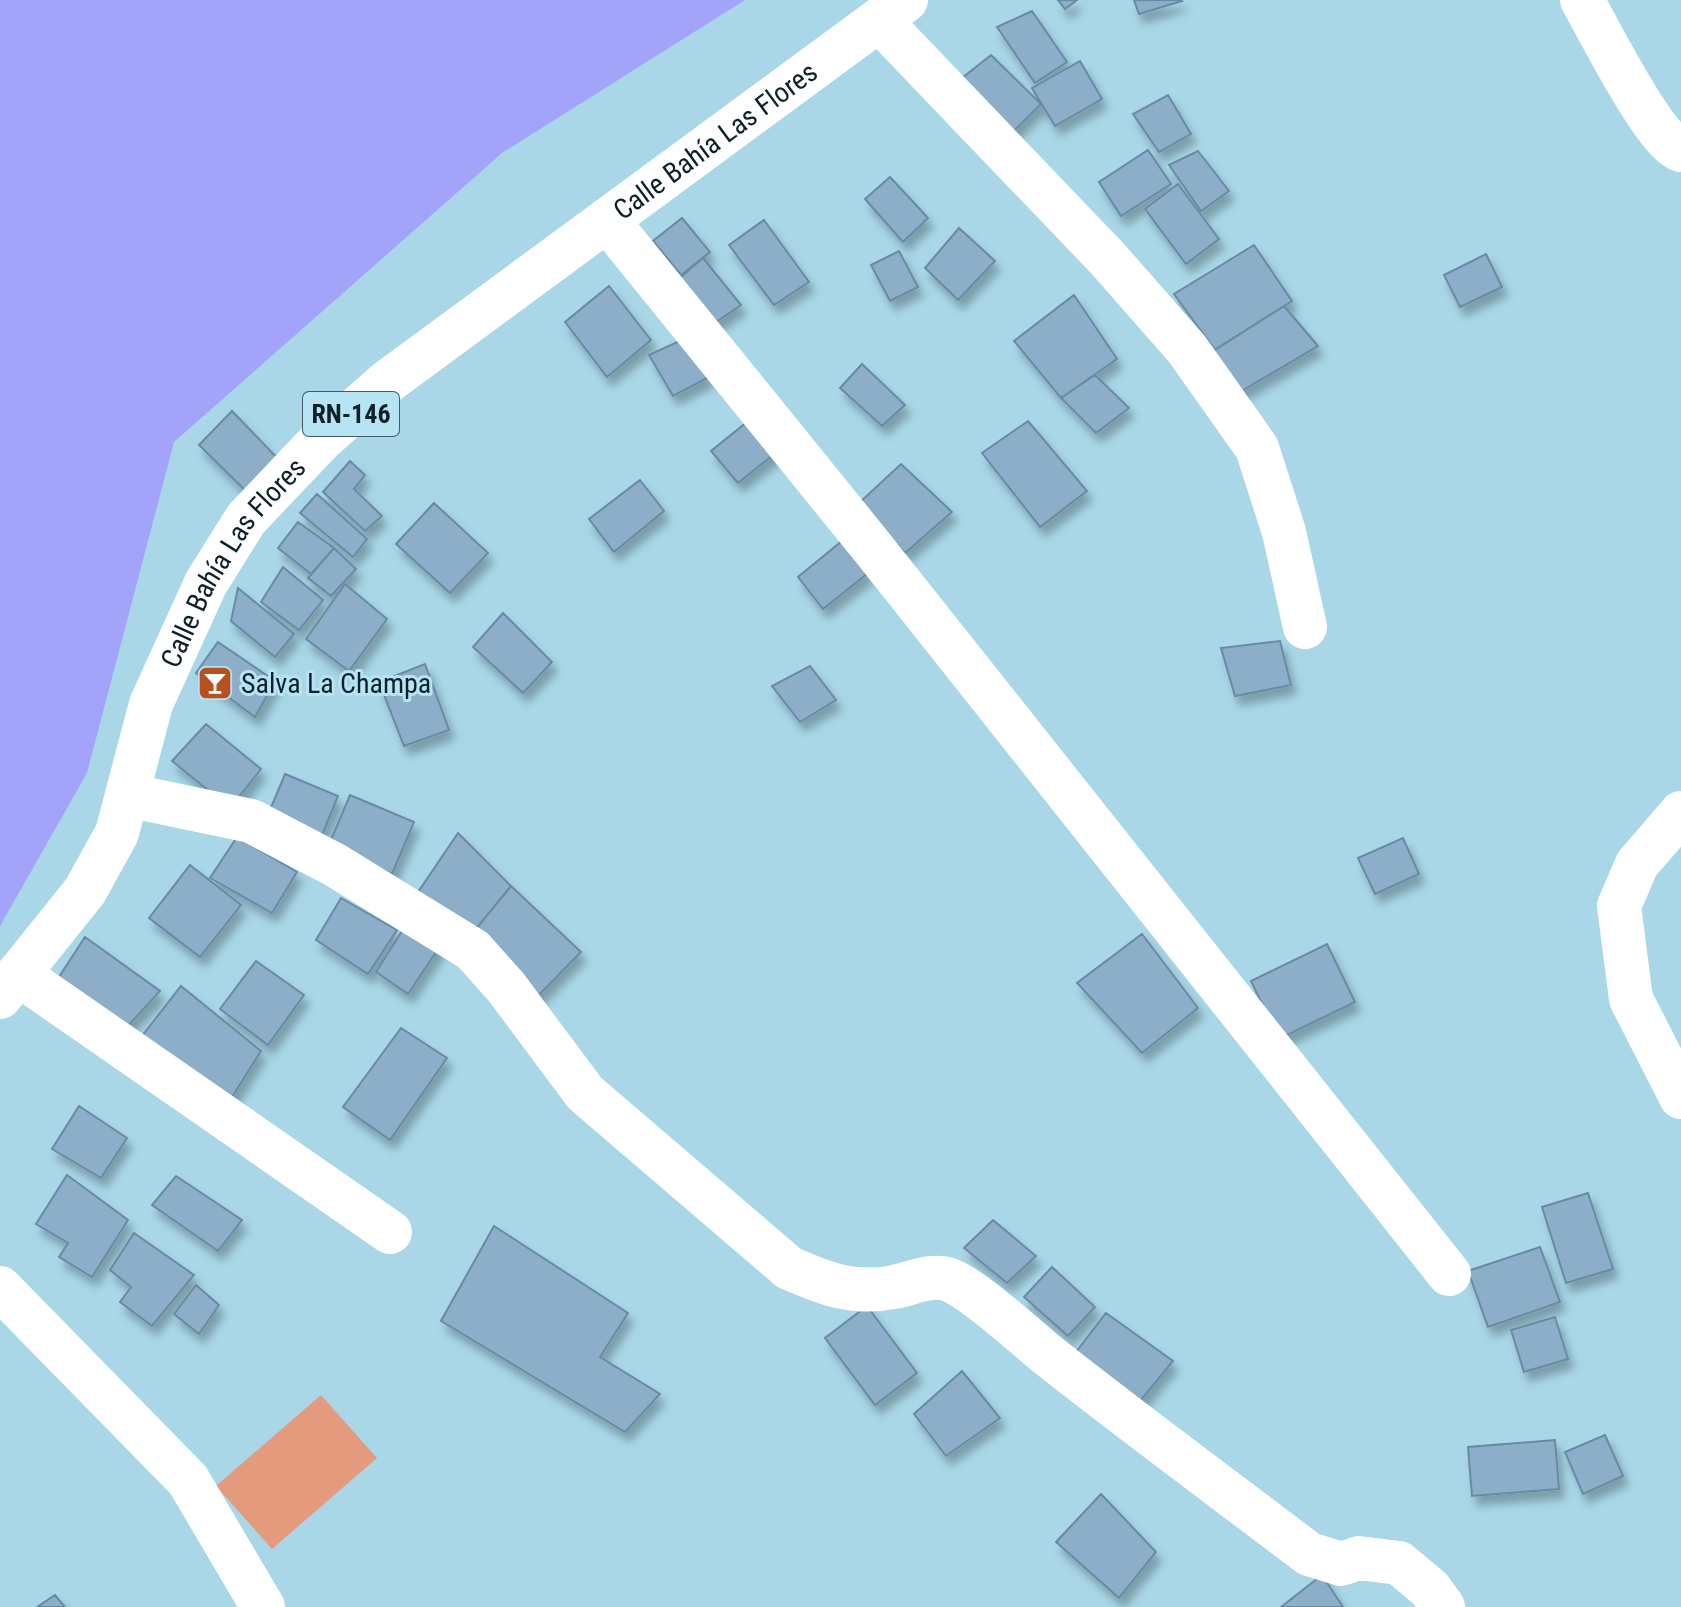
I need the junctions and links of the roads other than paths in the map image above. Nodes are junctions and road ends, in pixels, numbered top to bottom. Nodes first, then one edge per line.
1 (1582, 0) edge
2 (893, 10) edge
3 (1681, 150) edge
4 (607, 220) junction
5 (1305, 627) dead end
6 (127, 795) junction
7 (1681, 813) edge
8 (9, 986) edge
9 (1681, 1097) edge
10 (390, 1232) dead end
11 (1449, 1274) dead end
12 (0, 1288) edge
13 (263, 1607) edge
14 (1443, 1607) edge

1 - 3 street
2 - 4 street, Calle Bahía Las Flores / RN-146
2 - 5 street
4 - 6 street, Calle Bahía Las Flores / RN-146
4 - 11 street
6 - 8 street, Calle Bahía Las Flores / RN-146
6 - 14 street
7 - 9 street
8 - 10 street
12 - 13 street

